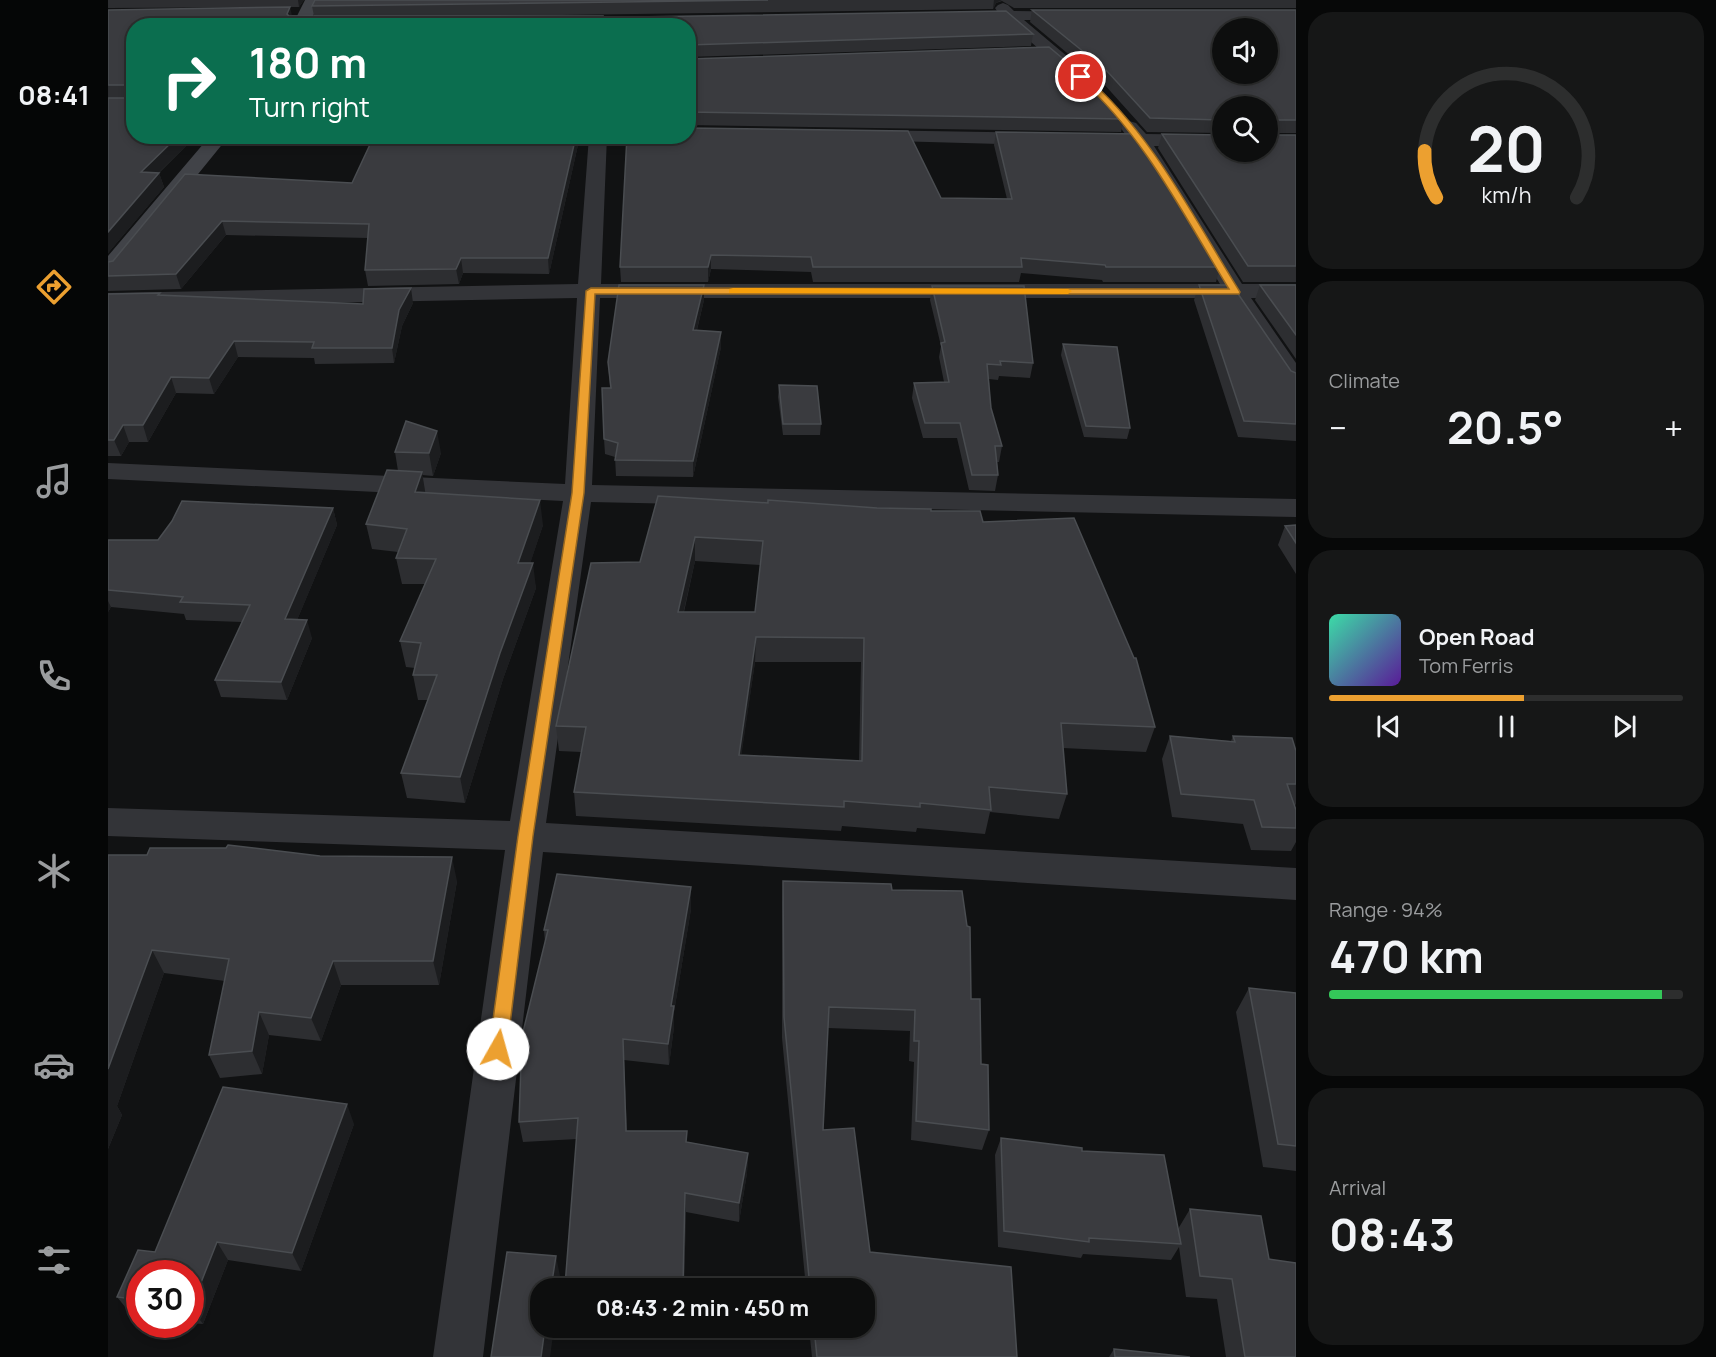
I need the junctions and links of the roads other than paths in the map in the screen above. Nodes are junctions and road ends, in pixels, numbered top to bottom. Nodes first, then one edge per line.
1 (1003, 8) edge
2 (284, 14) edge
3 (1089, 15) edge
4 (949, 16) edge
5 (308, 18) edge
6 (1052, 52) junction
7 (1029, 53) edge
8 (1096, 89) edge
9 (1118, 115) edge
10 (843, 136) edge
11 (1058, 139) edge
12 (1081, 139) edge
13 (1141, 140) junction
14 (1212, 141) edge
15 (213, 144) edge
16 (598, 144) edge
17 (111, 262) edge
18 (591, 291) junction
19 (1296, 291) edge
20 (1236, 292) junction
21 (108, 300) edge
22 (1296, 381) edge
23 (108, 471) edge
24 (578, 493) junction
25 (1296, 508) edge
26 (108, 822) edge
27 (526, 836) junction
28 (1296, 884) edge
29 (458, 1357) edge

1 - 3 street
1 - 4 street
1 - 6 street
2 - 5 street
6 - 7 street
6 - 8 street
9 - 13 street
10 - 11 street
12 - 13 street
13 - 14 street
13 - 20 street
15 - 17 street
16 - 18 street
18 - 20 street
18 - 21 street
18 - 24 street
19 - 20 street
20 - 22 street
23 - 24 street
24 - 25 street
24 - 27 street
26 - 27 street
27 - 28 street
27 - 29 street

